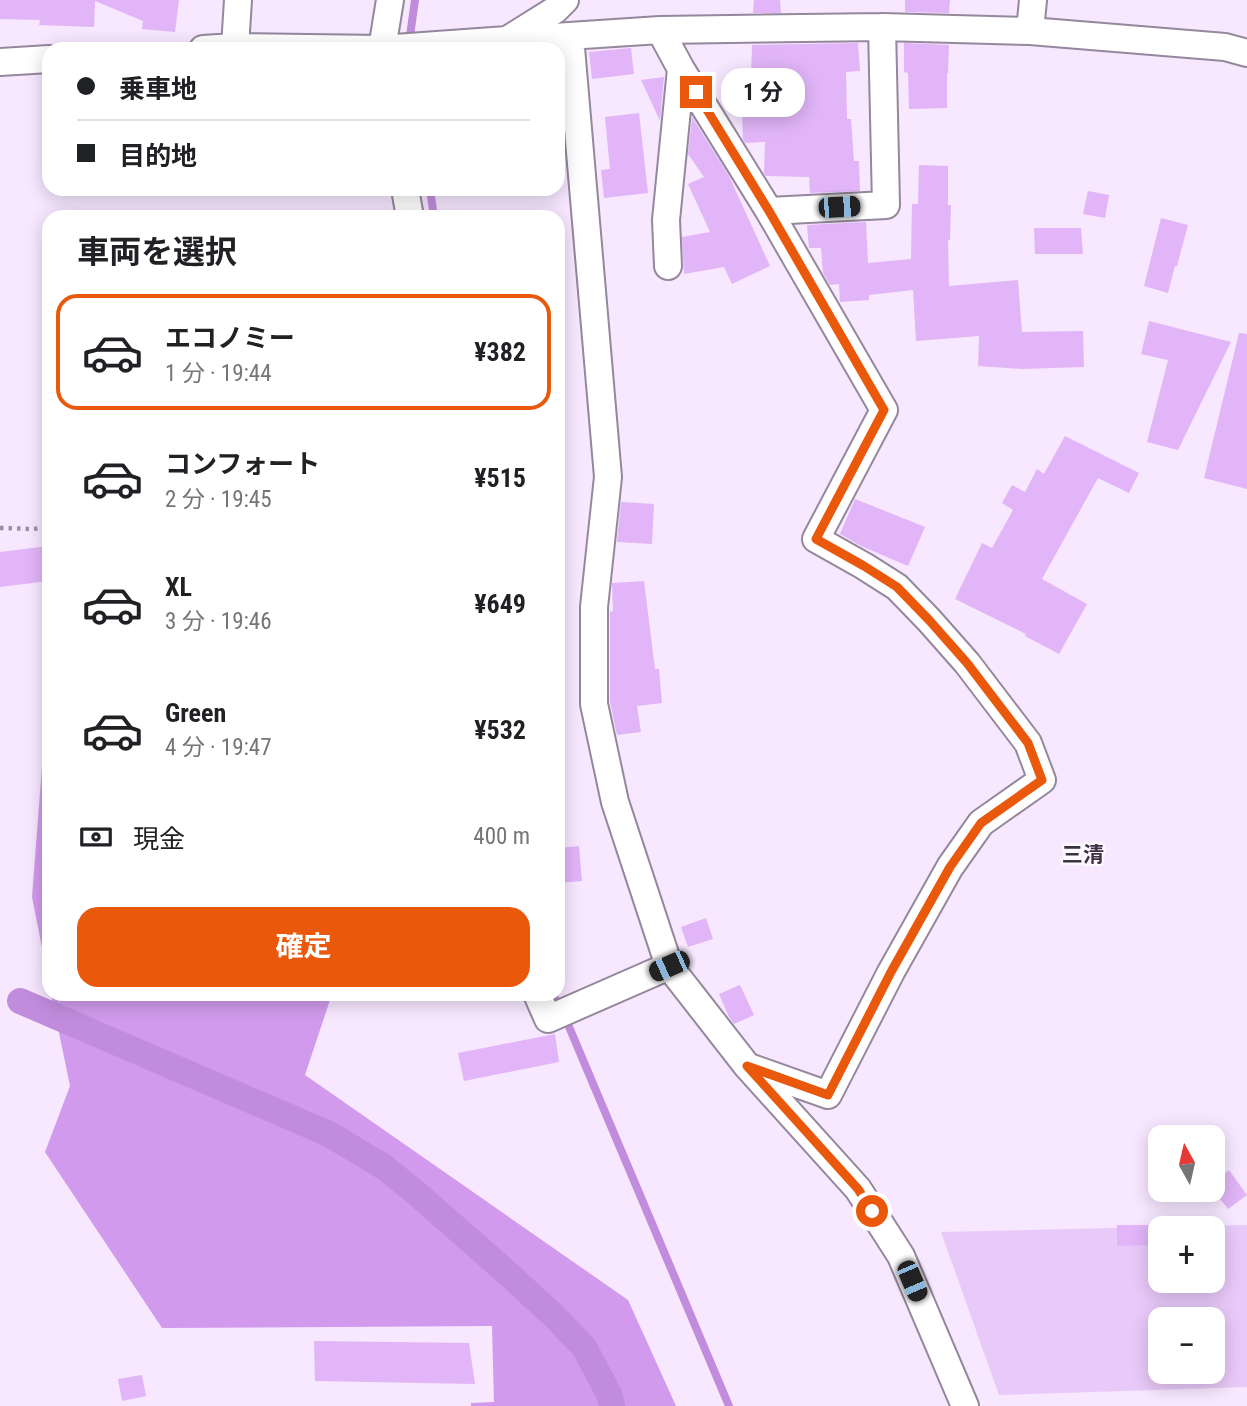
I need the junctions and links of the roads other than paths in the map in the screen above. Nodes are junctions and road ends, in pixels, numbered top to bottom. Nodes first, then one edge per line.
1 (238, 0) edge
2 (390, 0) edge
3 (565, 0) edge
4 (1034, 0) edge
5 (882, 27) junction
6 (660, 30) junction
7 (1030, 31) junction
8 (570, 36) junction
9 (508, 40) junction
10 (235, 42) edge
11 (394, 42) edge
12 (480, 42) edge
13 (1247, 53) edge
14 (42, 59) edge
15 (0, 62) edge
16 (681, 69) junction
17 (769, 211) junction
18 (668, 266) dead end
19 (669, 966) junction
20 (540, 1001) edge
21 (747, 1066) junction
22 (965, 1406) edge

1 - 10 street
2 - 11 street
3 - 9 street
4 - 7 street
5 - 6 street
5 - 7 street
5 - 17 street
6 - 8 street
6 - 16 street
7 - 13 street
8 - 9 street
8 - 19 street
9 - 12 street
14 - 15 street
16 - 17 street
16 - 18 street
17 - 21 street
19 - 20 street
19 - 21 street
21 - 22 street

